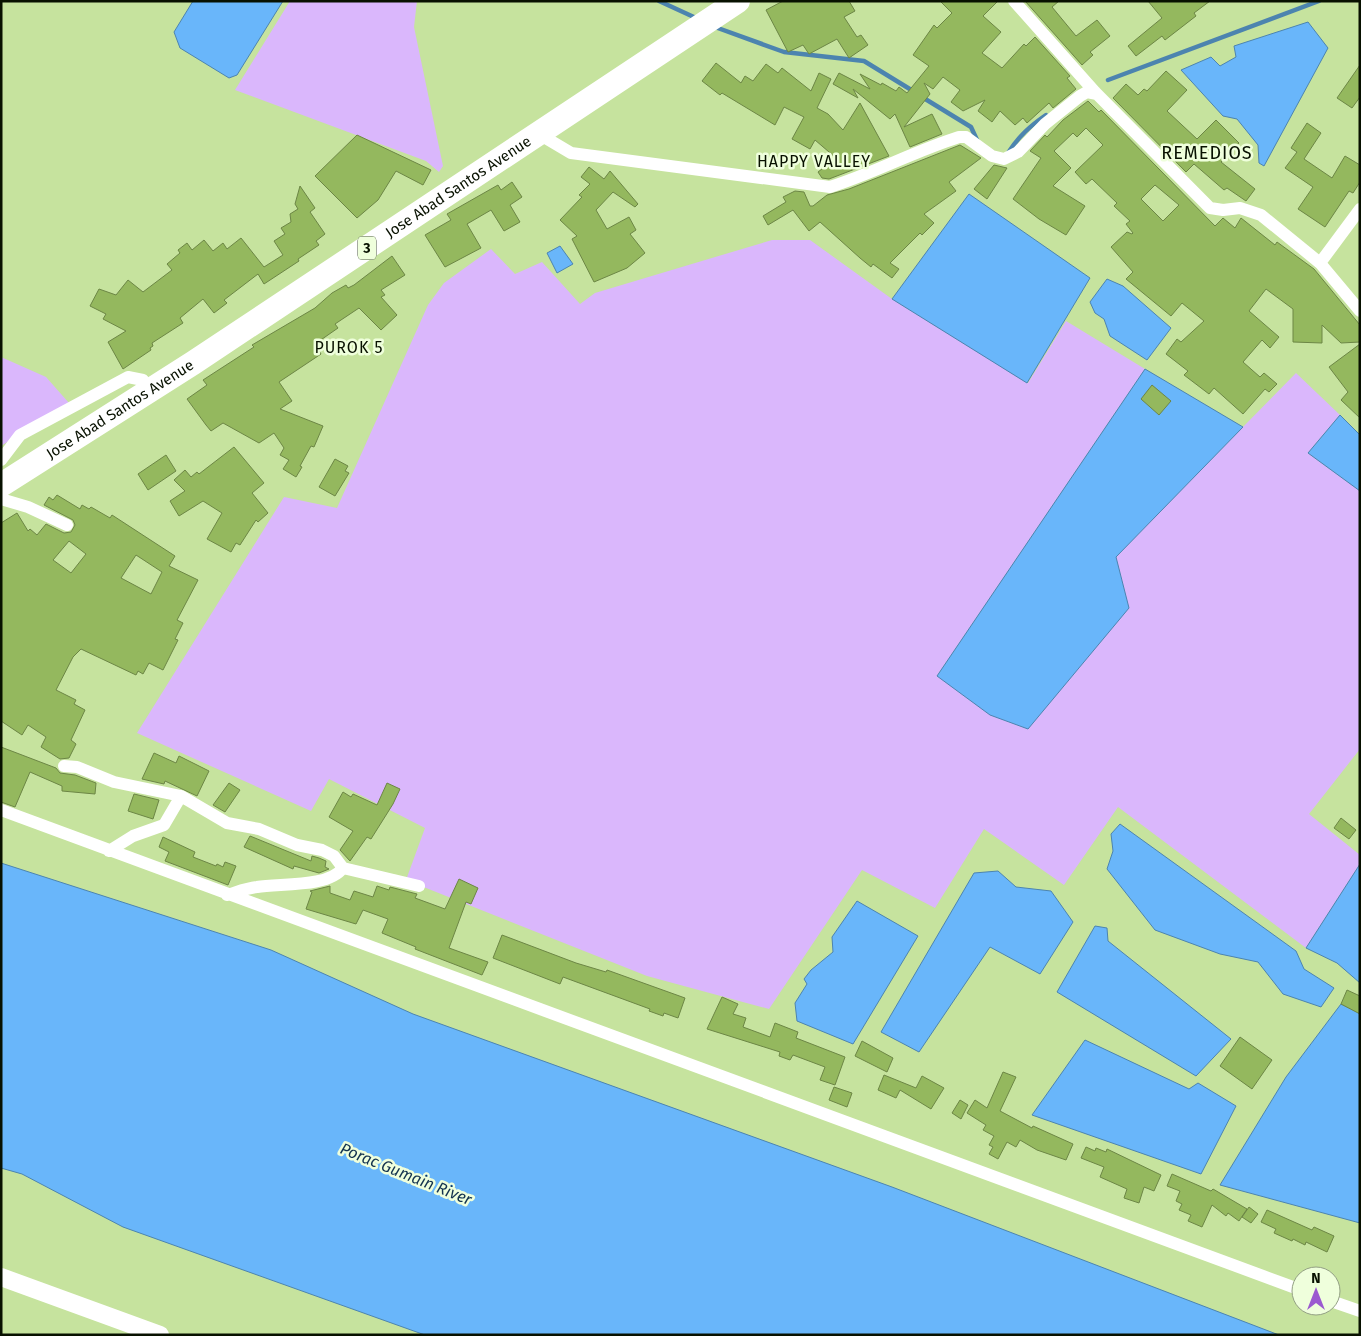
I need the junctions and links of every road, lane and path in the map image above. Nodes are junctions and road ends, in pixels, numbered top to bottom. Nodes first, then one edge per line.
1 (1014, 1) edge
2 (736, 3) edge
3 (1096, 94) junction
4 (539, 134) junction
5 (1360, 209) edge
6 (1320, 263) junction
7 (1360, 311) edge
8 (150, 391) junction
9 (6, 474) edge
10 (1, 499) edge
11 (67, 525) dead end
12 (64, 766) dead end
13 (181, 796) junction
14 (1, 810) edge
15 (109, 851) junction
16 (343, 868) junction
17 (419, 886) dead end
18 (227, 895) junction
19 (1, 1277) edge
20 (1291, 1286) edge
21 (1341, 1304) edge
22 (1360, 1311) edge
23 (160, 1335) edge

1 - 3 street
2 - 4 highway, Jose Abad Santos Avenue / 3
3 - 4 street
3 - 6 street
4 - 8 highway, Jose Abad Santos Avenue / 3
5 - 6 street
6 - 7 street
8 - 9 highway, Jose Abad Santos Avenue / 3
8 - 9 street
10 - 11 street
12 - 13 street
13 - 15 street
13 - 16 street
14 - 15 street
15 - 18 street
16 - 17 street
16 - 18 street
18 - 20 street
19 - 23 street
21 - 22 street

